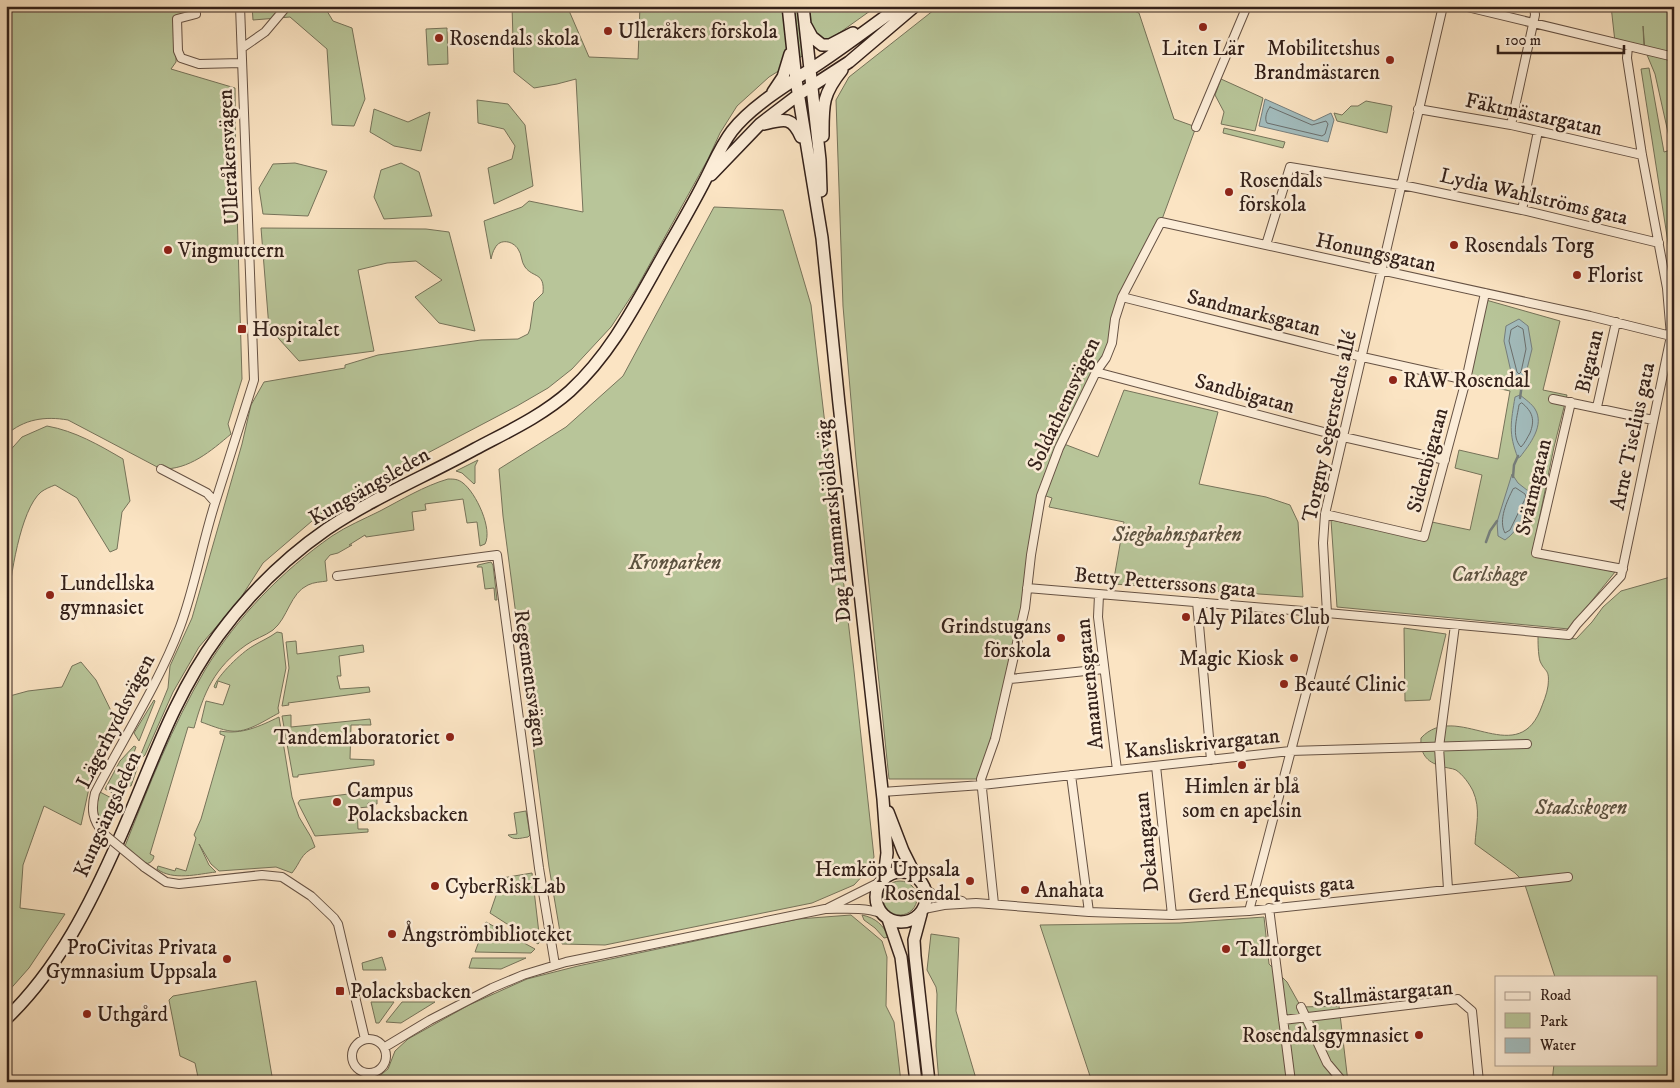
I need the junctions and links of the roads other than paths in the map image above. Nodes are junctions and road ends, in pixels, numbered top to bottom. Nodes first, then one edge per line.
1 (195, 6) edge
2 (240, 6) edge
3 (286, 6) edge
4 (788, 6) edge
5 (803, 6) edge
6 (900, 6) edge
7 (914, 6) edge
8 (1247, 6) edge
9 (1443, 6) edge
10 (1463, 6) edge
11 (1534, 6) edge
12 (804, 23) junction
13 (1533, 23) junction
14 (867, 29) junction
15 (792, 43) junction
16 (1628, 46) junction
17 (242, 48) junction
18 (1674, 57) edge
19 (849, 62) junction
20 (242, 63) junction
21 (810, 70) junction
22 (796, 80) junction
23 (811, 87) junction
24 (798, 95) junction
25 (766, 99) junction
26 (1418, 109) junction
27 (760, 124) junction
28 (1511, 125) junction
29 (1196, 127) dead end
30 (1538, 131) junction
31 (1642, 155) junction
32 (814, 160) junction
33 (705, 181) junction
34 (1400, 184) junction
35 (1522, 210) junction
36 (1161, 222) joint
37 (1659, 243) junction
38 (1266, 246) junction
39 (1381, 271) junction
40 (1485, 293) junction
41 (1122, 297) junction
42 (1616, 322) junction
43 (1671, 336) junction
44 (1362, 356) junction
45 (1096, 372) junction
46 (1466, 380) junction
47 (1553, 399) dead end
48 (1571, 402) junction
49 (1597, 407) junction
50 (1653, 420) junction
51 (239, 424) joint
52 (1344, 437) junction
53 (1444, 460) junction
54 (162, 469) dead end
55 (215, 502) junction
56 (1325, 514) junction
57 (1623, 570) junction
58 (337, 576) dead end
59 (1027, 588) junction
60 (1100, 594) junction
61 (1197, 602) junction
62 (1327, 613) junction
63 (1455, 625) junction
64 (1569, 635) joint
65 (1104, 669) junction
66 (1010, 679) junction
67 (1527, 744) dead end
68 (1439, 747) junction
69 (1290, 751) junction
70 (1211, 760) junction
71 (1156, 766) junction
72 (1117, 770) junction
73 (1071, 775) junction
74 (982, 785) junction
75 (883, 795) junction
76 (979, 836) dead end
77 (987, 836) junction
78 (916, 877) junction
79 (1568, 877) dead end
80 (882, 880) junction
81 (925, 888) junction
82 (1448, 889) junction
83 (976, 903) junction
84 (994, 904) junction
85 (1269, 908) junction
86 (825, 909) junction
87 (1249, 911) junction
88 (922, 912) junction
89 (1089, 912) junction
90 (1172, 915) junction
91 (885, 916) junction
92 (555, 965) junction
93 (1301, 1007) dead end
94 (1306, 1017) junction
95 (6, 1019) edge
96 (1283, 1020) junction
97 (365, 1039) junction
98 (385, 1047) junction
99 (369, 1074) junction
100 (366, 1082) edge
101 (916, 1082) edge
102 (930, 1082) edge
103 (1291, 1082) edge
104 (1343, 1082) edge
105 (1479, 1082) edge

1 - 20 street
2 - 17 street, Ulleråkersvägen
3 - 17 street
4 - 15 main road, Dag Hammarskjölds väg
5 - 12 main road, Dag Hammarskjölds väg
6 - 14 main road
7 - 19 main road
8 - 29 street
9 - 26 street, Torgny Segerstedts allé
10 - 13 street
11 - 13 street
12 - 14 main road
12 - 21 main road, Dag Hammarskjölds väg
13 - 16 street
13 - 28 street
14 - 21 main road, Kungsängsleden
15 - 22 main road, Dag Hammarskjölds väg
15 - 25 main road
16 - 18 street
16 - 31 street, Arne Tiselius gata
17 - 20 street, Ulleråkersvägen
19 - 23 main road, Kungsängsleden
19 - 32 main road
20 - 51 street, Ulleråkersvägen
21 - 22 main road, Kungsängsleden
21 - 23 main road, Dag Hammarskjölds väg
22 - 24 main road, Dag Hammarskjölds väg
22 - 25 main road, Kungsängsleden
23 - 24 main road, Kungsängsleden
23 - 32 main road, Dag Hammarskjölds väg
24 - 27 main road, Kungsängsleden
24 - 32 main road, Dag Hammarskjölds väg
25 - 33 main road, Kungsängsleden
26 - 28 street, Fäktmästargatan
26 - 34 street, Torgny Segerstedts allé
27 - 32 main road
27 - 33 main road, Kungsängsleden
28 - 30 street, Fäktmästargatan
30 - 31 street, Fäktmästargatan
30 - 35 street
31 - 37 street, Arne Tiselius gata
32 - 75 main road, Dag Hammarskjölds väg
33 - 95 main road, Kungsängsleden
34 - 35 street, Lydia Wahlströms gata
34 - 38 street, Lydia Wahlströms gata
34 - 39 street, Torgny Segerstedts allé
35 - 37 street, Lydia Wahlströms gata
36 - 38 street, Honungsgatan
36 - 41 street, Soldathemsvägen
37 - 43 street, Arne Tiselius gata
38 - 39 street, Honungsgatan
39 - 40 street, Honungsgatan
39 - 44 street, Torgny Segerstedts allé
40 - 42 street, Honungsgatan
40 - 46 street, Sidenbigatan
41 - 44 street, Sandmarksgatan
41 - 45 street, Soldathemsvägen
42 - 43 street, Honungsgatan
42 - 49 street, Bigatan
43 - 50 street, Arne Tiselius gata
44 - 46 street, Sandmarksgatan
44 - 52 street, Torgny Segerstedts allé
45 - 52 street, Sandbigatan
45 - 59 street, Soldathemsvägen
46 - 53 street, Sidenbigatan
47 - 48 street
48 - 49 street
48 - 57 street, Svärmgatan
49 - 50 street
50 - 57 street, Arne Tiselius gata
51 - 55 street, Lägerhyddsvägen
52 - 53 street, Sandbigatan
52 - 56 street, Torgny Segerstedts allé
53 - 56 street, Sidenbigatan
54 - 55 street
55 - 97 street, Lägerhyddsvägen, bridge
56 - 62 street, Torgny Segerstedts allé
57 - 64 street, Arne Tiselius gata
58 - 92 street, Regementsvägen
59 - 60 street, Betty Petterssons gata
59 - 66 street, Soldathemsvägen
60 - 61 street, Betty Petterssons gata
60 - 65 street, Amanuensgatan
61 - 62 street, Betty Petterssons gata
61 - 70 street
62 - 63 street, Betty Petterssons gata
62 - 69 street, Torgny Segerstedts allé
63 - 64 street, Betty Petterssons gata
63 - 68 street
65 - 66 street
65 - 72 street, Amanuensgatan
66 - 74 street, Soldathemsvägen
67 - 68 street, Kansliskrivargatan
68 - 69 street, Kansliskrivargatan
68 - 82 street
69 - 70 street, Kansliskrivargatan
69 - 87 street, Torgny Segerstedts allé
70 - 71 street, Kansliskrivargatan
71 - 72 street, Kansliskrivargatan
71 - 90 street, Dekangatan
72 - 73 street, Kansliskrivargatan
73 - 74 street, Kansliskrivargatan
73 - 89 street
74 - 75 street, Kansliskrivargatan
74 - 77 street, Soldathemsvägen
75 - 78 main road, Dag Hammarskjölds väg
75 - 80 main road, Dag Hammarskjölds väg
76 - 77 street
77 - 84 street, Soldathemsvägen
78 - 80 main road
78 - 81 main road
79 - 82 street, Gerd Enequists gata
80 - 86 street
80 - 91 main road
81 - 83 street, Gerd Enequists gata
81 - 88 main road
82 - 85 street, Gerd Enequists gata
83 - 84 street, Gerd Enequists gata
83 - 88 street, Gerd Enequists gata
84 - 89 street, Gerd Enequists gata
85 - 87 street, Gerd Enequists gata
85 - 96 street
86 - 91 street
86 - 92 street
87 - 90 street, Gerd Enequists gata
88 - 91 main road
88 - 102 main road
89 - 90 street, Gerd Enequists gata
91 - 101 main road
92 - 98 street
93 - 94 street
94 - 96 street, Stallmästargatan
94 - 104 street
94 - 105 street, Stallmästargatan
96 - 103 street
97 - 98 street
97 - 99 street
98 - 99 street
99 - 100 street

